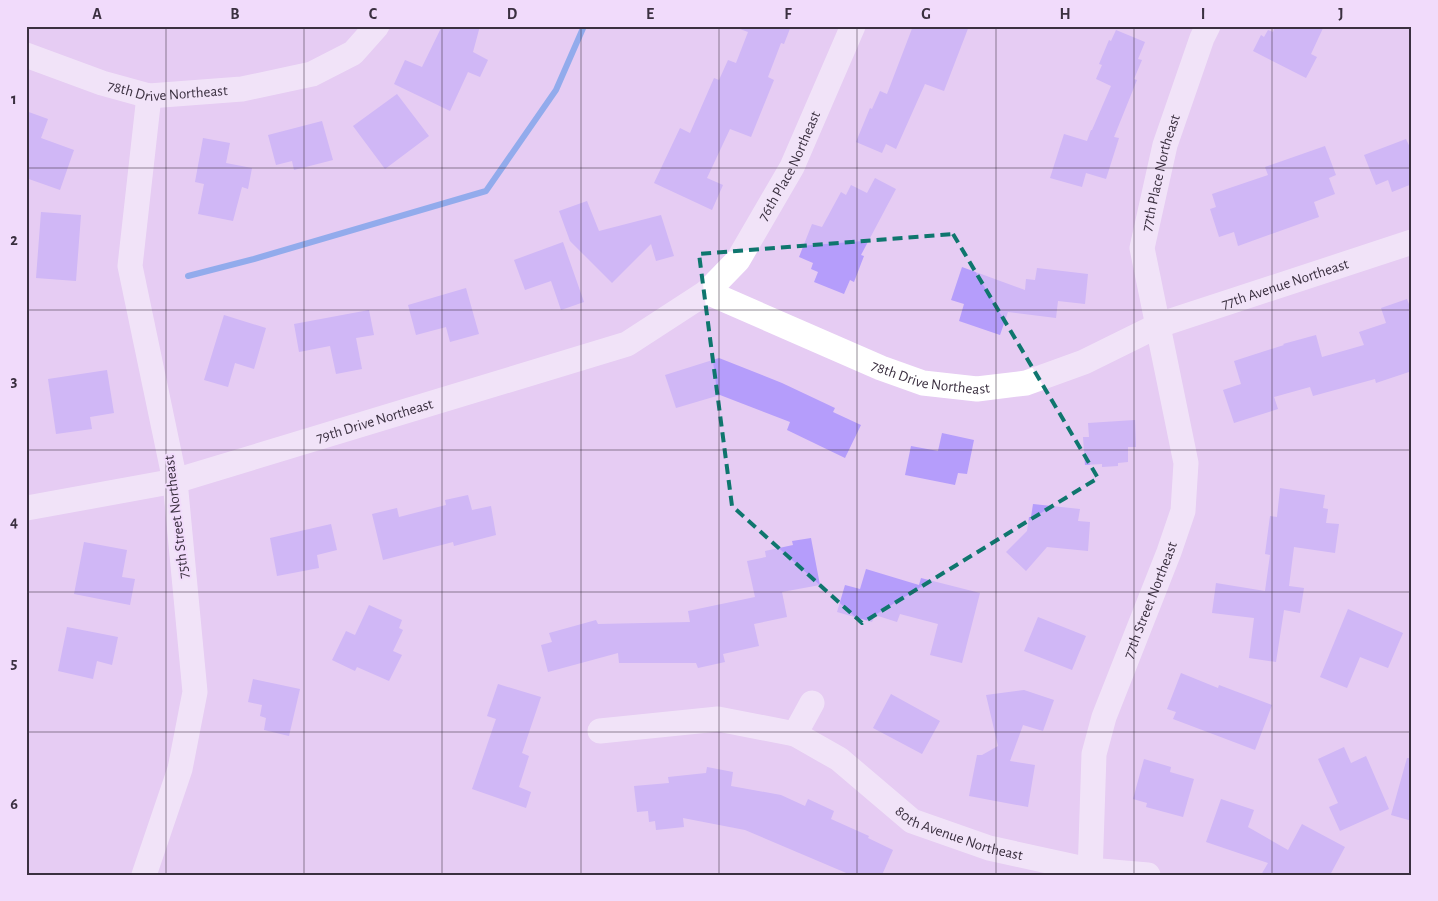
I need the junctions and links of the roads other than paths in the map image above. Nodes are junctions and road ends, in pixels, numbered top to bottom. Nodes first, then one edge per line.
1 (377, 26) edge
2 (853, 26) edge
3 (1208, 26) edge
4 (26, 55) edge
5 (149, 96) junction
6 (1412, 242) edge
7 (707, 292) junction
8 (1159, 325) junction
9 (175, 481) junction
10 (27, 508) edge
11 (812, 702) dead end
12 (600, 731) dead end
13 (796, 734) junction
14 (1090, 872) edge
15 (144, 875) edge
16 (1148, 875) edge

1 - 5 street, 78th Drive Northeast
2 - 7 street, 76th Place Northeast
3 - 8 street, 77th Place Northeast
4 - 5 street, 78th Drive Northeast
5 - 9 street, 75th Street Northeast
6 - 8 street, 77th Avenue Northeast
7 - 8 street, 78th Drive Northeast
7 - 9 street, 79th Drive Northeast
8 - 14 street, 77th Street Northeast
9 - 10 street, 79th Drive Northeast
9 - 15 street, 75th Street Northeast
11 - 13 street
12 - 13 street, 80th Avenue Northeast
13 - 14 street, 80th Avenue Northeast
14 - 16 street, 80th Avenue Northeast

